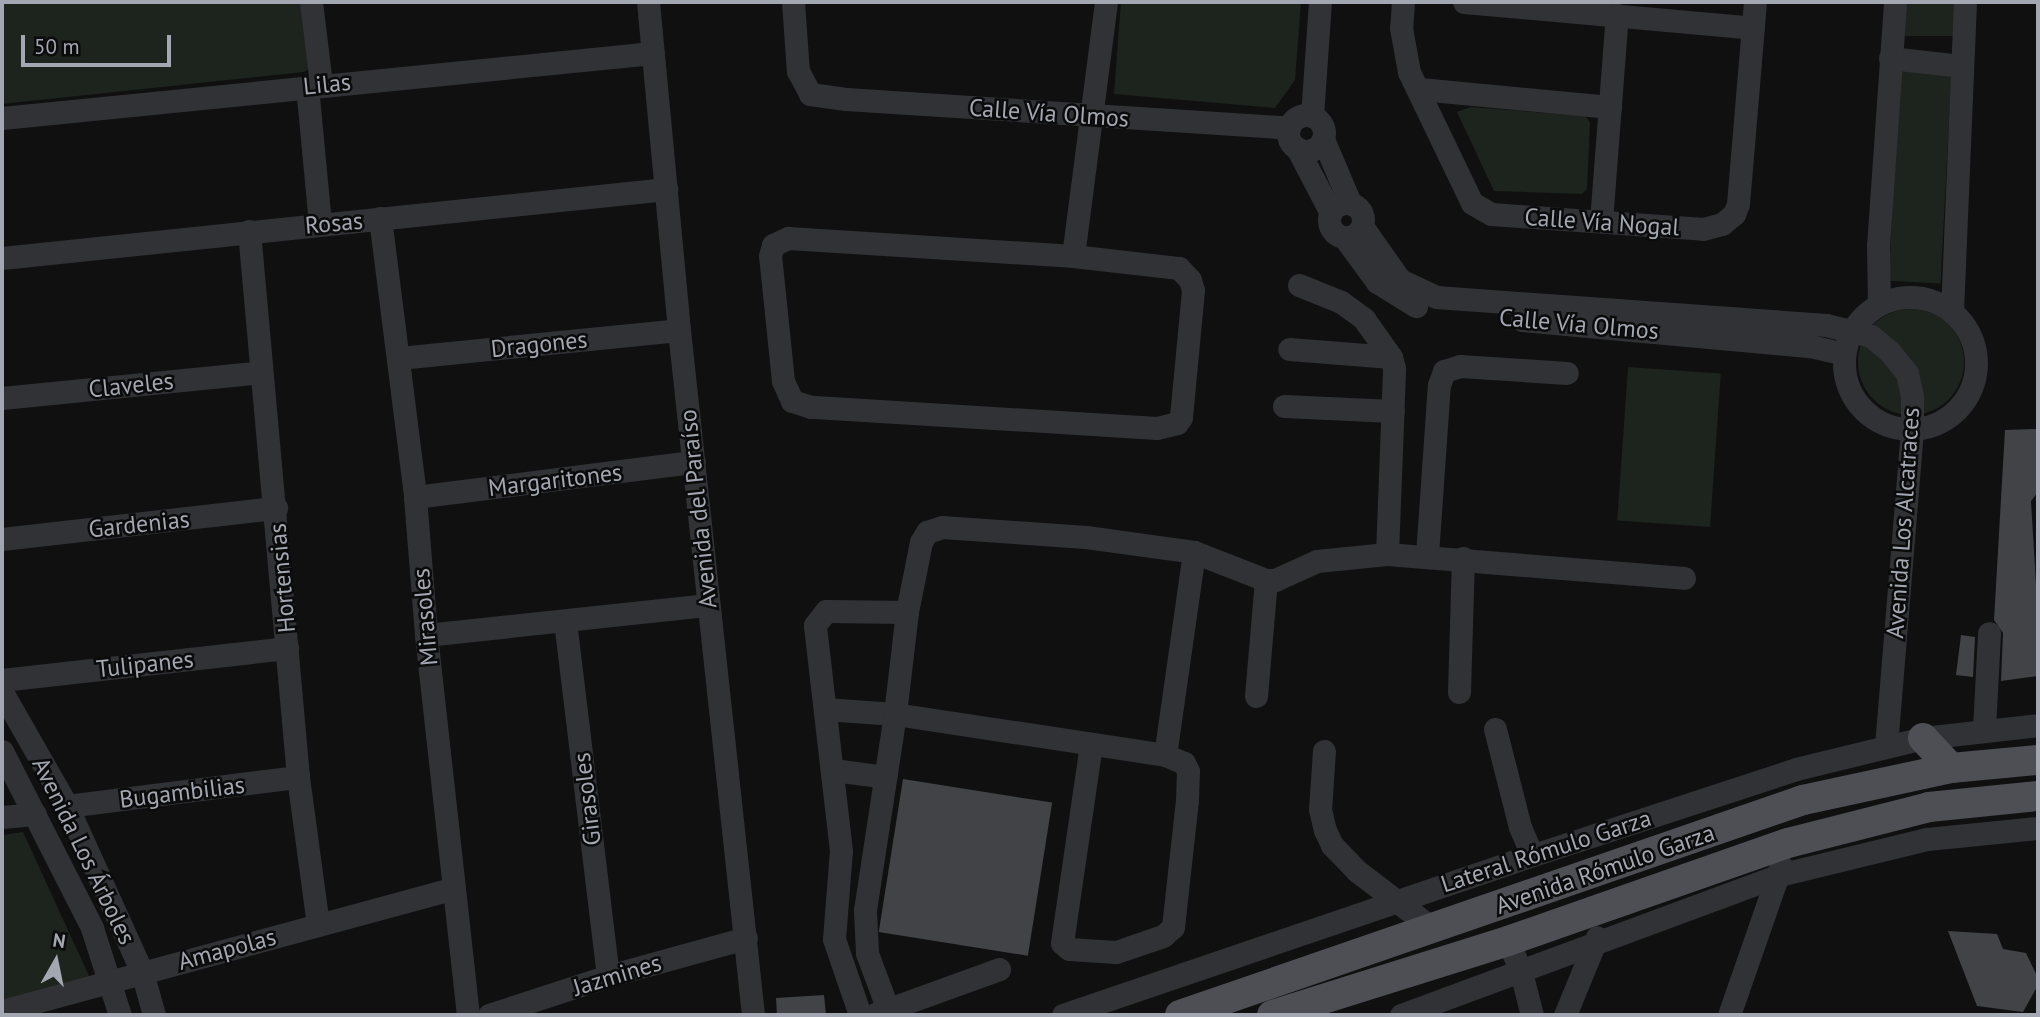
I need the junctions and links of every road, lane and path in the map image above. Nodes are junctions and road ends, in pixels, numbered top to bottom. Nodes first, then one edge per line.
1 (311, 2) edge
2 (648, 2) edge
3 (793, 2) edge
4 (1106, 2) edge
5 (1320, 2) edge
6 (1403, 2) edge
7 (1464, 2) edge
8 (1755, 2) edge
9 (1895, 2) edge
10 (1965, 2) edge
11 (1616, 15) junction
12 (1754, 28) junction
13 (653, 53) junction
14 (1890, 58) junction
15 (1961, 66) junction
16 (314, 85) junction
17 (1420, 89) junction
18 (1610, 107) junction
19 (1093, 116) junction
20 (1312, 117) junction
21 (2, 118) edge
22 (1293, 138) junction
23 (1322, 139) junction
24 (666, 189) junction
25 (1340, 208) junction
26 (380, 218) junction
27 (1601, 221) junction
28 (320, 224) junction
29 (249, 231) junction
30 (1353, 231) junction
31 (1073, 256) junction
32 (2, 258) edge
33 (1298, 285) dead end
34 (1879, 304) junction
35 (1952, 312) junction
36 (679, 330) junction
37 (1852, 330) junction
38 (1289, 349) dead end
39 (1844, 354) junction
40 (1391, 357) junction
41 (399, 358) junction
42 (261, 372) junction
43 (1567, 373) dead end
44 (2, 398) edge
45 (1284, 406) dead end
46 (1393, 411) junction
47 (1912, 430) junction
48 (694, 462) junction
49 (415, 497) junction
50 (276, 508) junction
51 (2, 539) edge
52 (1194, 552) junction
53 (1387, 554) junction
54 (1427, 555) junction
55 (1464, 558) junction
56 (1684, 578) dead end
57 (1266, 580) junction
58 (708, 605) junction
59 (907, 612) junction
60 (565, 621) junction
61 (1989, 633) dead end
62 (426, 635) junction
63 (288, 648) junction
64 (2, 680) edge
65 (2, 692) edge
66 (1459, 692) dead end
67 (1256, 695) dead end
68 (825, 709) junction
69 (895, 714) junction
70 (2038, 725) edge
71 (1494, 729) dead end
72 (1984, 729) junction
73 (1923, 738) junction
74 (2038, 739) edge
75 (1091, 744) junction
76 (1886, 746) junction
77 (2, 751) edge
78 (1324, 751) dead end
79 (1165, 755) junction
80 (2025, 760) edge
81 (1951, 768) junction
82 (833, 770) junction
83 (298, 777) junction
84 (886, 777) junction
85 (2038, 796) edge
86 (67, 806) junction
87 (35, 814) junction
88 (2, 817) edge
89 (2038, 828) edge
90 (1788, 843) junction
91 (1532, 855) junction
92 (1779, 875) junction
93 (452, 889) junction
94 (1396, 902) junction
95 (839, 906) junction
96 (1605, 906) junction
97 (865, 910) junction
98 (318, 925) junction
99 (1432, 928) junction
100 (746, 938) junction
101 (1508, 941) junction
102 (1595, 945) junction
103 (999, 970) dead end
104 (142, 972) junction
105 (1521, 972) junction
106 (608, 976) junction
107 (111, 984) junction
108 (2, 1011) edge
109 (883, 1014) edge
110 (120, 1015) edge
111 (154, 1015) edge
112 (468, 1015) edge
113 (489, 1015) edge
114 (753, 1015) edge
115 (860, 1015) edge
116 (1063, 1015) edge
117 (1180, 1015) edge
118 (1272, 1015) edge
119 (1401, 1015) edge
120 (1532, 1015) edge
121 (1565, 1015) edge
122 (1729, 1015) edge

1 - 16 street
2 - 13 street, Avenida del Paraíso
3 - 19 street, Calle Vía Olmos
4 - 19 street
5 - 20 street
6 - 17 street, Calle Vía Nogal
7 - 11 street
8 - 12 street, Calle Vía Nogal
9 - 14 street
10 - 15 street
11 - 12 street
11 - 18 street
12 - 27 street, Calle Vía Nogal
13 - 16 street, Lilas
13 - 24 street, Avenida del Paraíso
14 - 15 street
14 - 34 street
15 - 35 street
16 - 21 street, Lilas
16 - 28 street
17 - 18 street
17 - 27 street, Calle Vía Nogal
18 - 27 street
19 - 22 street, Calle Vía Olmos
19 - 31 street
20 - 22 street
20 - 23 street
22 - 23 street
22 - 25 street
23 - 25 street
24 - 26 street, Rosas
24 - 36 street, Avenida del Paraíso
25 - 30 street
26 - 28 street, Rosas
26 - 41 street, Mirasoles
28 - 29 street, Rosas
29 - 32 street, Rosas
29 - 42 street, Hortensias
30 - 37 street, Calle Vía Olmos
30 - 39 street, Calle Vía Olmos
31 - 31 street
33 - 40 street
34 - 35 street
34 - 37 street
35 - 47 street
36 - 41 street, Dragones
36 - 48 street, Avenida del Paraíso
37 - 39 street
37 - 47 street, Avenida Los Alcatraces
38 - 40 street
39 - 47 street
40 - 46 street
41 - 49 street, Mirasoles
42 - 44 street, Claveles
42 - 50 street, Hortensias
43 - 54 street
45 - 46 street
46 - 53 street
47 - 76 street, Avenida Los Alcatraces
48 - 49 street, Margaritones
48 - 58 street, Avenida del Paraíso
49 - 62 street, Mirasoles
50 - 51 street, Gardenias
50 - 63 street, Hortensias
52 - 57 street
52 - 59 street
52 - 79 street
53 - 54 street
53 - 57 street
54 - 55 street
55 - 56 street
55 - 66 street
57 - 67 street
58 - 60 street
58 - 100 street, Avenida del Paraíso
59 - 68 street
59 - 69 street
60 - 62 street
60 - 106 street, Girasoles
61 - 72 street
62 - 93 street, Mirasoles
63 - 64 street, Tulipanes
63 - 83 street, Hortensias
65 - 86 street, Avenida Los Árboles
68 - 69 street
68 - 82 street
69 - 75 street
69 - 84 street
70 - 72 street, Lateral Rómulo Garza
71 - 91 street
72 - 73 street, Lateral Rómulo Garza
73 - 76 street, Lateral Rómulo Garza
73 - 81 main road
74 - 80 main road
75 - 79 street
75 - 79 street
76 - 91 street, Lateral Rómulo Garza
77 - 87 street, Avenida Los Árboles
78 - 94 street
80 - 81 main road, Avenida Rómulo Garza
81 - 99 main road, Avenida Rómulo Garza
82 - 84 street
82 - 95 street
83 - 86 street, Bugambilias
83 - 98 street, Hortensias
84 - 97 street
85 - 90 main road, Avenida Rómulo Garza
86 - 104 street, Avenida Los Árboles
87 - 88 street
87 - 107 street, Avenida Los Árboles
89 - 92 street
90 - 92 street
90 - 96 main road, Avenida Rómulo Garza
91 - 94 street, Lateral Rómulo Garza
92 - 102 street
92 - 122 street
93 - 98 street, Amapolas
93 - 112 street, Mirasoles
94 - 99 street
94 - 116 street, Lateral Rómulo Garza
95 - 97 street
95 - 115 street
96 - 101 main road, Avenida Rómulo Garza
96 - 102 street
97 - 109 street
98 - 104 street, Amapolas
99 - 117 main road, Avenida Rómulo Garza
100 - 106 street, Jazmines
100 - 114 street, Avenida del Paraíso
101 - 105 street
101 - 118 main road, Avenida Rómulo Garza
102 - 105 street
102 - 121 street
103 - 109 street
104 - 107 street, Amapolas
104 - 111 street, Avenida Los Árboles
105 - 119 street
105 - 120 street
106 - 113 street, Jazmines
107 - 108 street, Amapolas
107 - 110 street, Avenida Los Árboles

